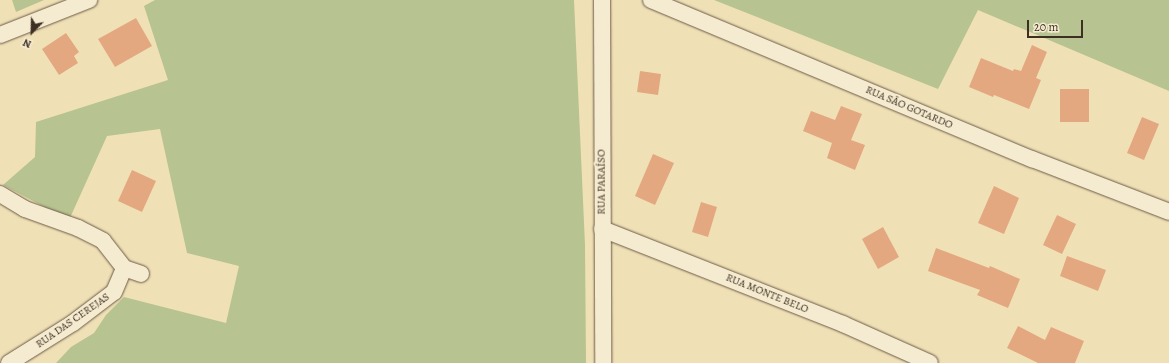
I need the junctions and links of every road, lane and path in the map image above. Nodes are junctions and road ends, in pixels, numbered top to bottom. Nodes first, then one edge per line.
1 (88, 0) edge
2 (602, 0) edge
3 (651, 0) edge
4 (0, 35) edge
5 (0, 194) edge
6 (1169, 212) edge
7 (602, 229) junction
8 (124, 268) junction
9 (141, 274) dead end
10 (10, 363) edge
11 (603, 363) edge
12 (930, 363) edge

1 - 4 street
2 - 7 street, RUA PARAÍSO
3 - 6 street, RUA SÃO GOTARDO
5 - 8 street
7 - 11 street, RUA PARAÍSO
7 - 12 street, RUA MONTE BELO
8 - 9 street
8 - 10 street, RUA DAS CEREJAS

